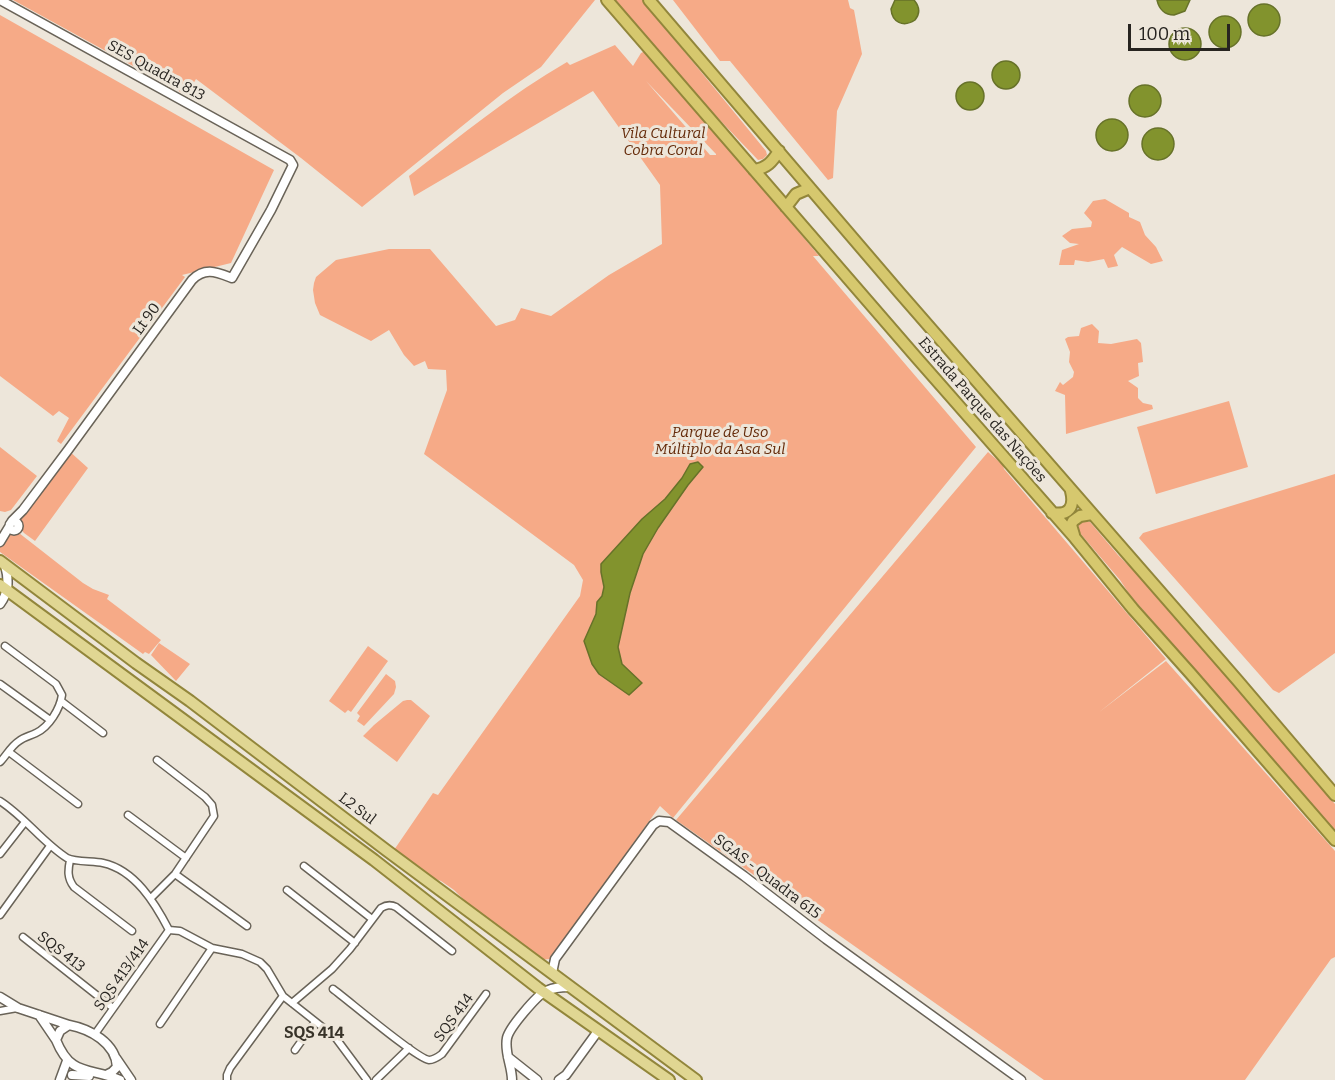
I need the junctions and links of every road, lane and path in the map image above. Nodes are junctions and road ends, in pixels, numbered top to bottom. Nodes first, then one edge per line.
1 (0, 0) edge
2 (607, 0) edge
3 (649, 0) edge
4 (779, 151) junction
5 (293, 169) joint
6 (754, 170) junction
7 (810, 188) junction
8 (786, 207) junction
9 (1070, 489) junction
10 (1052, 513) junction
11 (1092, 514) junction
12 (9, 530) edge
13 (1075, 538) junction
14 (3, 563) edge
15 (4, 588) edge
16 (0, 604) edge
17 (67, 611) junction
18 (82, 623) junction
19 (55, 626) junction
20 (72, 638) junction
21 (5, 646) dead end
22 (0, 684) edge
23 (61, 701) junction
24 (50, 720) junction
25 (103, 733) dead end
26 (9, 752) junction
27 (157, 760) dead end
28 (0, 762) edge
29 (1335, 795) edge
30 (0, 801) edge
31 (78, 804) dead end
32 (128, 815) dead end
33 (25, 822) junction
34 (1335, 840) edge
35 (50, 846) junction
36 (0, 854) edge
37 (186, 858) junction
38 (70, 860) junction
39 (304, 866) dead end
40 (175, 874) junction
41 (287, 890) dead end
42 (151, 898) junction
43 (0, 915) edge
44 (372, 919) junction
45 (247, 926) dead end
46 (132, 930) dead end
47 (169, 930) junction
48 (23, 937) dead end
49 (355, 943) junction
50 (511, 943) junction
51 (212, 948) junction
52 (452, 951) dead end
53 (499, 958) junction
54 (555, 959) junction
55 (541, 964) junction
56 (552, 973) junction
57 (570, 987) junction
58 (333, 989) dead end
59 (543, 992) junction
60 (486, 994) dead end
61 (283, 996) junction
62 (0, 997) edge
63 (292, 1003) junction
64 (18, 1008) junction
65 (113, 1008) junction
66 (0, 1011) edge
67 (38, 1015) junction
68 (315, 1022) junction
69 (69, 1024) junction
70 (160, 1024) dead end
71 (598, 1031) junction
72 (95, 1034) junction
73 (53, 1036) junction
74 (409, 1048) junction
75 (295, 1050) dead end
76 (658, 1051) junction
77 (508, 1057) junction
78 (116, 1058) junction
79 (66, 1064) junction
80 (646, 1064) junction
81 (80, 1069) junction
82 (72, 1074) junction
83 (113, 1077) edge
84 (61, 1080) edge
85 (131, 1080) edge
86 (227, 1080) edge
87 (368, 1080) edge
88 (376, 1080) edge
89 (512, 1080) edge
90 (537, 1080) edge
91 (559, 1080) edge
92 (669, 1080) edge
93 (696, 1080) edge
94 (1021, 1080) edge

1 - 5 street, SES Quadra 813
2 - 6 highway, Estrada Parque das Nações
3 - 4 highway, Estrada Parque das Nações
4 - 6 highway
4 - 7 highway, Estrada Parque das Nações
5 - 12 street, Lt 90
6 - 8 highway, Estrada Parque das Nações
7 - 8 highway
7 - 9 highway, Estrada Parque das Nações
8 - 10 highway, Estrada Parque das Nações
9 - 10 highway
9 - 11 highway, Estrada Parque das Nações
10 - 13 highway, Estrada Parque das Nações
11 - 13 highway
11 - 29 highway, Estrada Parque das Nações
13 - 34 highway, Estrada Parque das Nações
14 - 15 street
14 - 17 main road, L2 Sul
15 - 16 street
15 - 19 main road, L2 Sul
17 - 18 main road, L2 Sul
17 - 19 main road
18 - 20 main road
18 - 50 main road, L2 Sul
19 - 20 main road, L2 Sul
20 - 53 main road, L2 Sul
21 - 23 street
22 - 24 street
23 - 24 street
23 - 25 street
24 - 26 street
26 - 28 street
26 - 31 street
27 - 37 street
30 - 33 street
32 - 37 street
33 - 35 street
33 - 36 street
35 - 38 street
35 - 43 street
37 - 40 street
38 - 42 street
38 - 46 street
39 - 44 street
40 - 42 street
40 - 45 street
41 - 49 street
42 - 47 street
44 - 49 street
44 - 52 street
47 - 51 street
47 - 65 street, SQS 413/414
48 - 65 street, SQS 413
49 - 63 street
50 - 53 main road
50 - 55 main road, L2 Sul
51 - 61 street
51 - 70 street
53 - 59 main road, L2 Sul
54 - 55 street
54 - 56 street, SGAS - Quadra 615
54 - 94 street, SGAS - Quadra 615
55 - 56 main road, L2 Sul
56 - 57 main road, L2 Sul
57 - 59 street
57 - 76 main road, L2 Sul
58 - 74 street, SQS 414
59 - 71 main road, L2 Sul
59 - 77 street
60 - 74 street, SQS 414
61 - 63 street
61 - 86 street
62 - 64 street
63 - 68 street
64 - 66 street
64 - 67 street
65 - 72 street, SQS 413/414
67 - 69 street
67 - 73 street
68 - 75 street
68 - 87 street
69 - 72 street
69 - 73 street
71 - 80 main road, L2 Sul
71 - 91 street
72 - 78 street
73 - 79 street
74 - 88 street
76 - 80 main road
76 - 93 main road, L2 Sul
77 - 89 street
77 - 90 street
78 - 83 street
78 - 85 street
79 - 81 street
79 - 84 street
80 - 92 main road, L2 Sul
81 - 82 street
81 - 83 street
82 - 83 street
82 - 84 street

